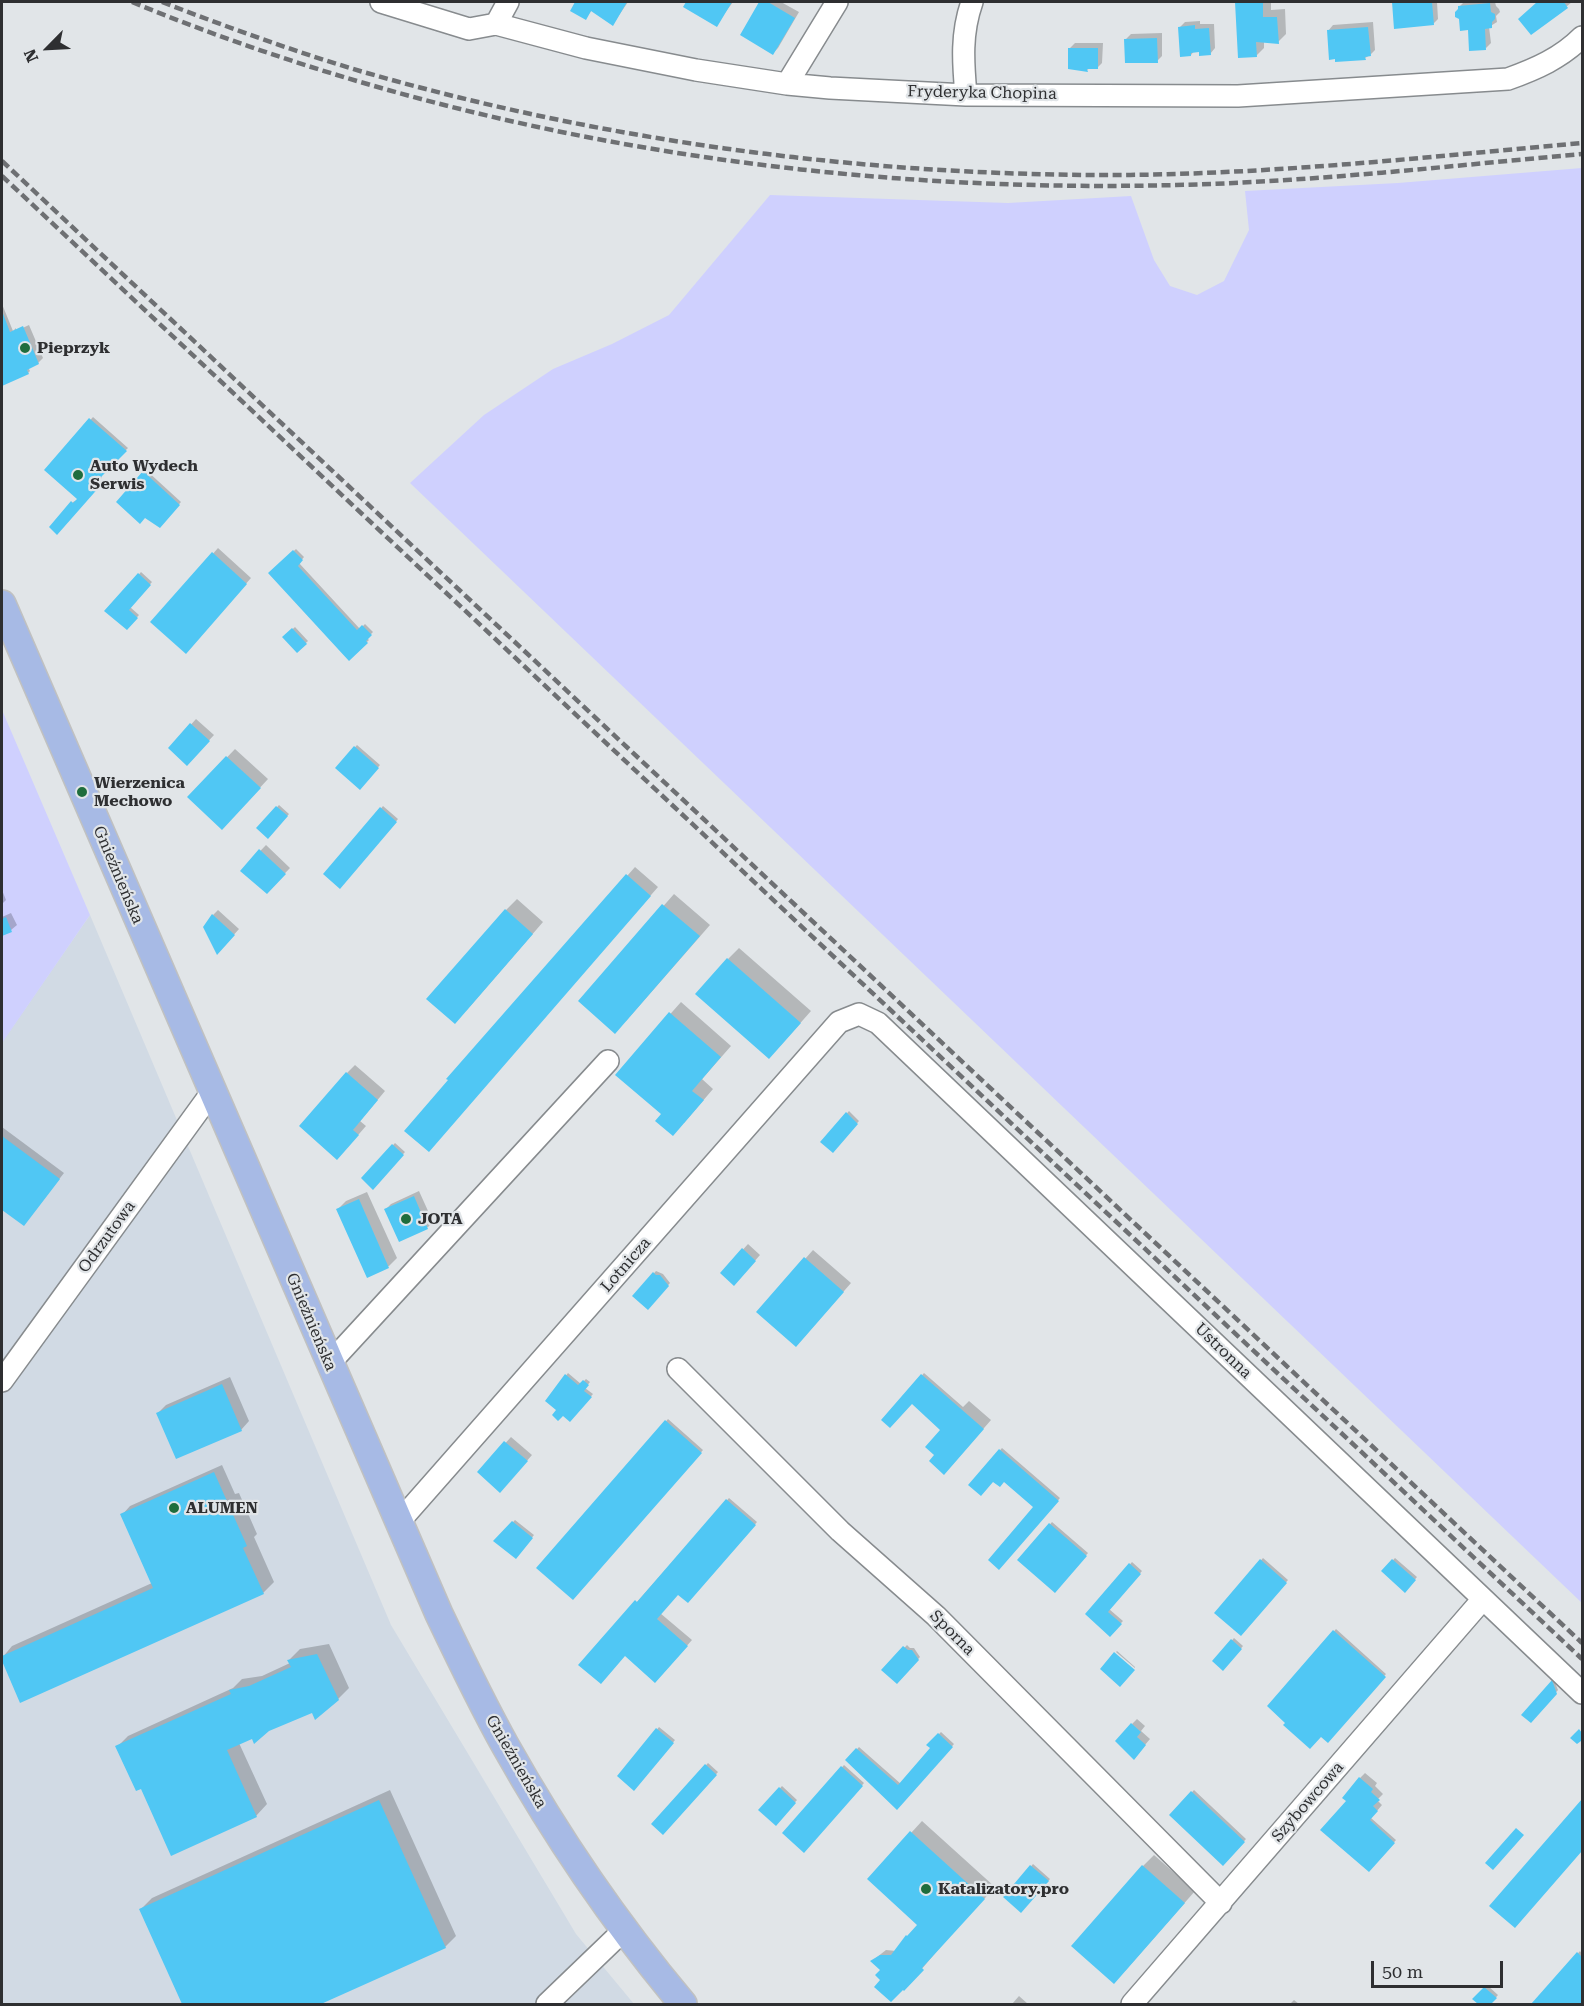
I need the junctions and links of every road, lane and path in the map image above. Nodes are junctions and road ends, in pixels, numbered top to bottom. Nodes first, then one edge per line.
1 (381, 2) edge
2 (508, 2) edge
3 (837, 2) edge
4 (972, 2) edge
5 (496, 24) junction
6 (1582, 37) edge
7 (787, 84) junction
8 (966, 94) junction
9 (2, 604) edge
10 (858, 1014) joint
11 (608, 1061) dead end
12 (212, 1092) junction
13 (329, 1364) junction
14 (678, 1369) dead end
15 (2, 1381) edge
16 (398, 1523) junction
17 (1483, 1599) junction
18 (1582, 1693) edge
19 (1221, 1903) junction
20 (624, 1930) junction
21 (546, 2004) edge
22 (683, 2004) edge
23 (1132, 2004) edge

1 - 5 street, Fryderyka Chopina
2 - 5 street
3 - 7 street
4 - 8 street
5 - 7 street, Fryderyka Chopina
6 - 8 street, Fryderyka Chopina
7 - 8 street, Fryderyka Chopina
9 - 12 main road, Gnieźnieńska
10 - 16 street, Lotnicza
10 - 17 street, Ustronna
11 - 13 street
12 - 13 main road, Gnieźnieńska
12 - 15 street, Odrzutowa
13 - 16 main road, Gnieźnieńska
14 - 19 street, Sporna
16 - 20 main road, Gnieźnieńska
17 - 18 street, Ustronna
17 - 19 street, Szybowcowa
19 - 23 street, Szybowcowa
20 - 21 street
20 - 22 main road, Gnieźnieńska

